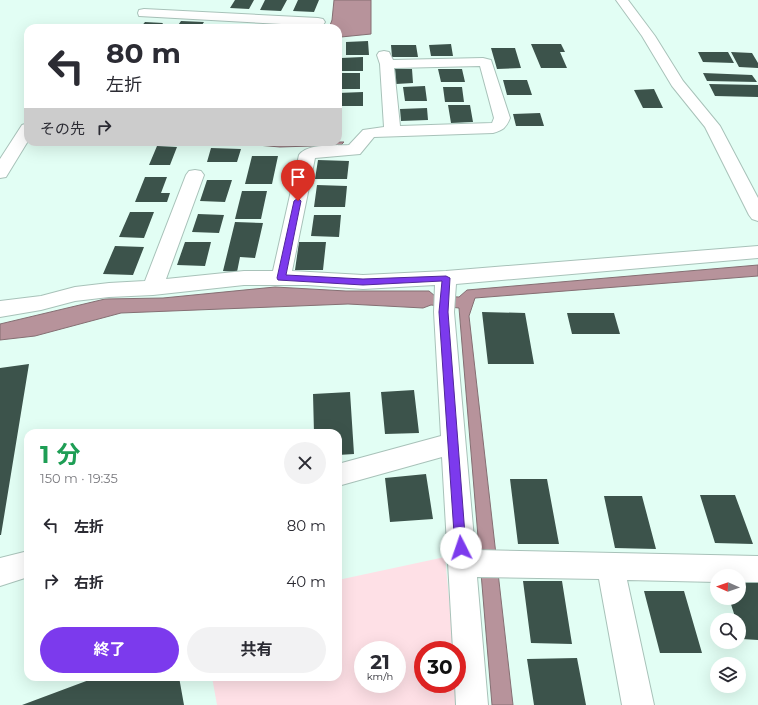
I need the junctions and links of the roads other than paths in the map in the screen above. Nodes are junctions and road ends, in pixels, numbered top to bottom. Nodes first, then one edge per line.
1 (153, 0) edge
2 (622, 0) edge
3 (318, 22) dead end
4 (392, 131) junction
5 (24, 134) edge
6 (0, 173) edge
7 (195, 175) dead end
8 (758, 214) edge
9 (758, 252) edge
10 (281, 278) junction
11 (446, 278) junction
12 (153, 288) junction
13 (0, 309) edge
14 (453, 443) junction
15 (342, 474) edge
16 (462, 563) junction
17 (24, 565) edge
18 (610, 566) junction
19 (758, 569) edge
20 (0, 572) edge
21 (472, 705) edge
22 (638, 705) edge

1 - 3 street
2 - 8 street
4 - 4 street
4 - 10 street
5 - 6 street
7 - 12 street
9 - 11 street
10 - 11 street
10 - 12 street
11 - 14 street
12 - 13 street
14 - 15 street
14 - 16 street
16 - 18 street
16 - 21 street
17 - 20 street
18 - 19 street
18 - 22 street

